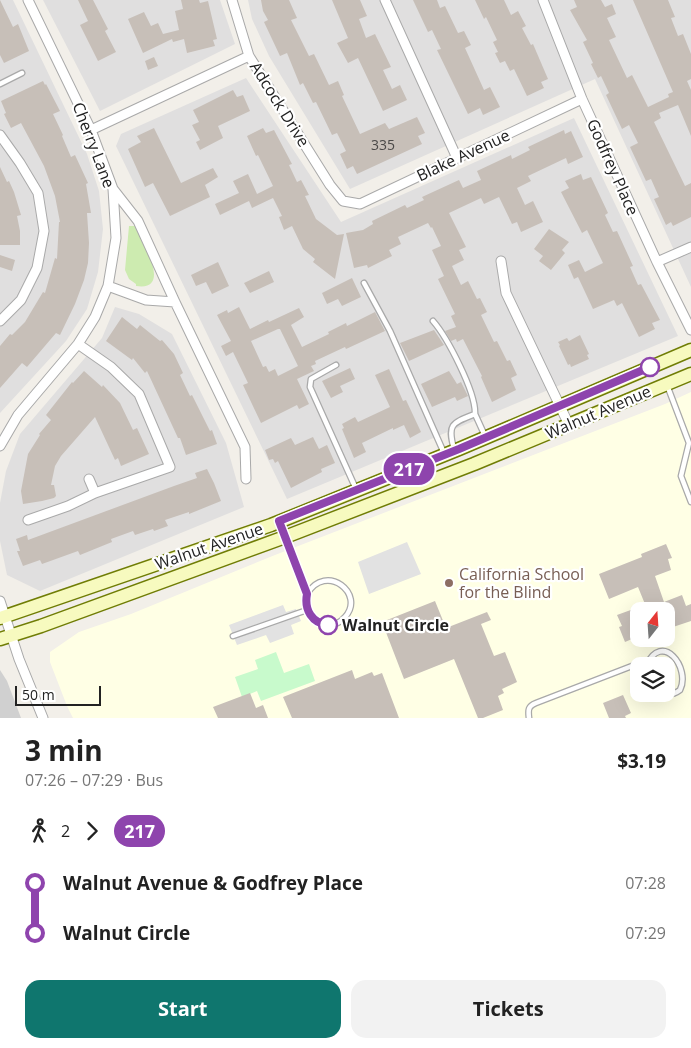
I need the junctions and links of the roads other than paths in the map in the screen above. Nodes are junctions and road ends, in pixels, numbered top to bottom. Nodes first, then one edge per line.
1 (28, 0) edge
2 (232, 0) edge
3 (386, 0) edge
4 (543, 0) edge
5 (249, 56) junction
6 (22, 73) dead end
7 (0, 84) edge
8 (582, 99) junction
9 (91, 130) junction
10 (0, 135) edge
11 (457, 158) junction
12 (113, 189) junction
13 (343, 201) joint
14 (691, 247) edge
15 (501, 261) dead end
16 (656, 262) junction
17 (364, 283) dead end
18 (108, 286) junction
19 (175, 302) junction
20 (0, 321) edge
21 (433, 321) dead end
22 (691, 330) edge
23 (78, 344) junction
24 (691, 350) edge
25 (336, 365) dead end
26 (691, 374) edge
27 (666, 384) junction
28 (560, 406) junction
29 (475, 414) junction
30 (569, 425) junction
31 (485, 438) junction
32 (690, 443) edge
33 (0, 446) edge
34 (450, 452) junction
35 (89, 479) dead end
36 (246, 479) dead end
37 (357, 490) junction
38 (95, 493) junction
39 (691, 502) edge
40 (28, 520) dead end
41 (279, 521) junction
42 (285, 537) junction
43 (307, 594) junction
44 (0, 601) edge
45 (307, 610) junction
46 (2, 617) edge
47 (233, 636) dead end
48 (6, 637) edge
49 (678, 654) dead end
50 (653, 657) edge
51 (630, 667) edge
52 (687, 681) dead end
53 (675, 693) edge
54 (43, 718) edge
55 (529, 718) edge

1 - 9 street, Cherry Lane
2 - 5 street, Adcock Drive
3 - 11 street
4 - 8 street, Godfrey Place
5 - 9 street
5 - 13 street, Adcock Drive
6 - 7 lane
8 - 11 street, Blake Avenue
8 - 16 street, Godfrey Place
9 - 12 street, Cherry Lane
10 - 20 street
11 - 13 street, Blake Avenue
12 - 18 street, Cherry Lane
12 - 19 street
14 - 16 street
15 - 28 street
16 - 22 street, Godfrey Place
17 - 34 lane
18 - 19 street
18 - 23 street, Cherry Lane
19 - 36 street
21 - 29 lane
23 - 33 street, Cherry Lane
23 - 38 street
24 - 28 main road, Walnut Avenue
25 - 37 lane
26 - 27 main road, Walnut Avenue
27 - 30 main road, Walnut Avenue
27 - 32 lane
28 - 30 street
28 - 31 main road, Walnut Avenue
29 - 31 lane
29 - 34 lane
30 - 42 main road, Walnut Avenue
31 - 34 main road, Walnut Avenue
32 - 39 lane
34 - 37 main road, Walnut Avenue
35 - 38 street
37 - 41 main road, Walnut Avenue
38 - 40 street
41 - 42 lane
41 - 46 main road, Walnut Avenue
42 - 43 lane
42 - 48 main road, Walnut Avenue
43 - 45 lane
43 - 45 lane
44 - 46 street
45 - 47 lane
46 - 48 street
48 - 54 street
49 - 50 lane
51 - 55 lane
52 - 53 lane

